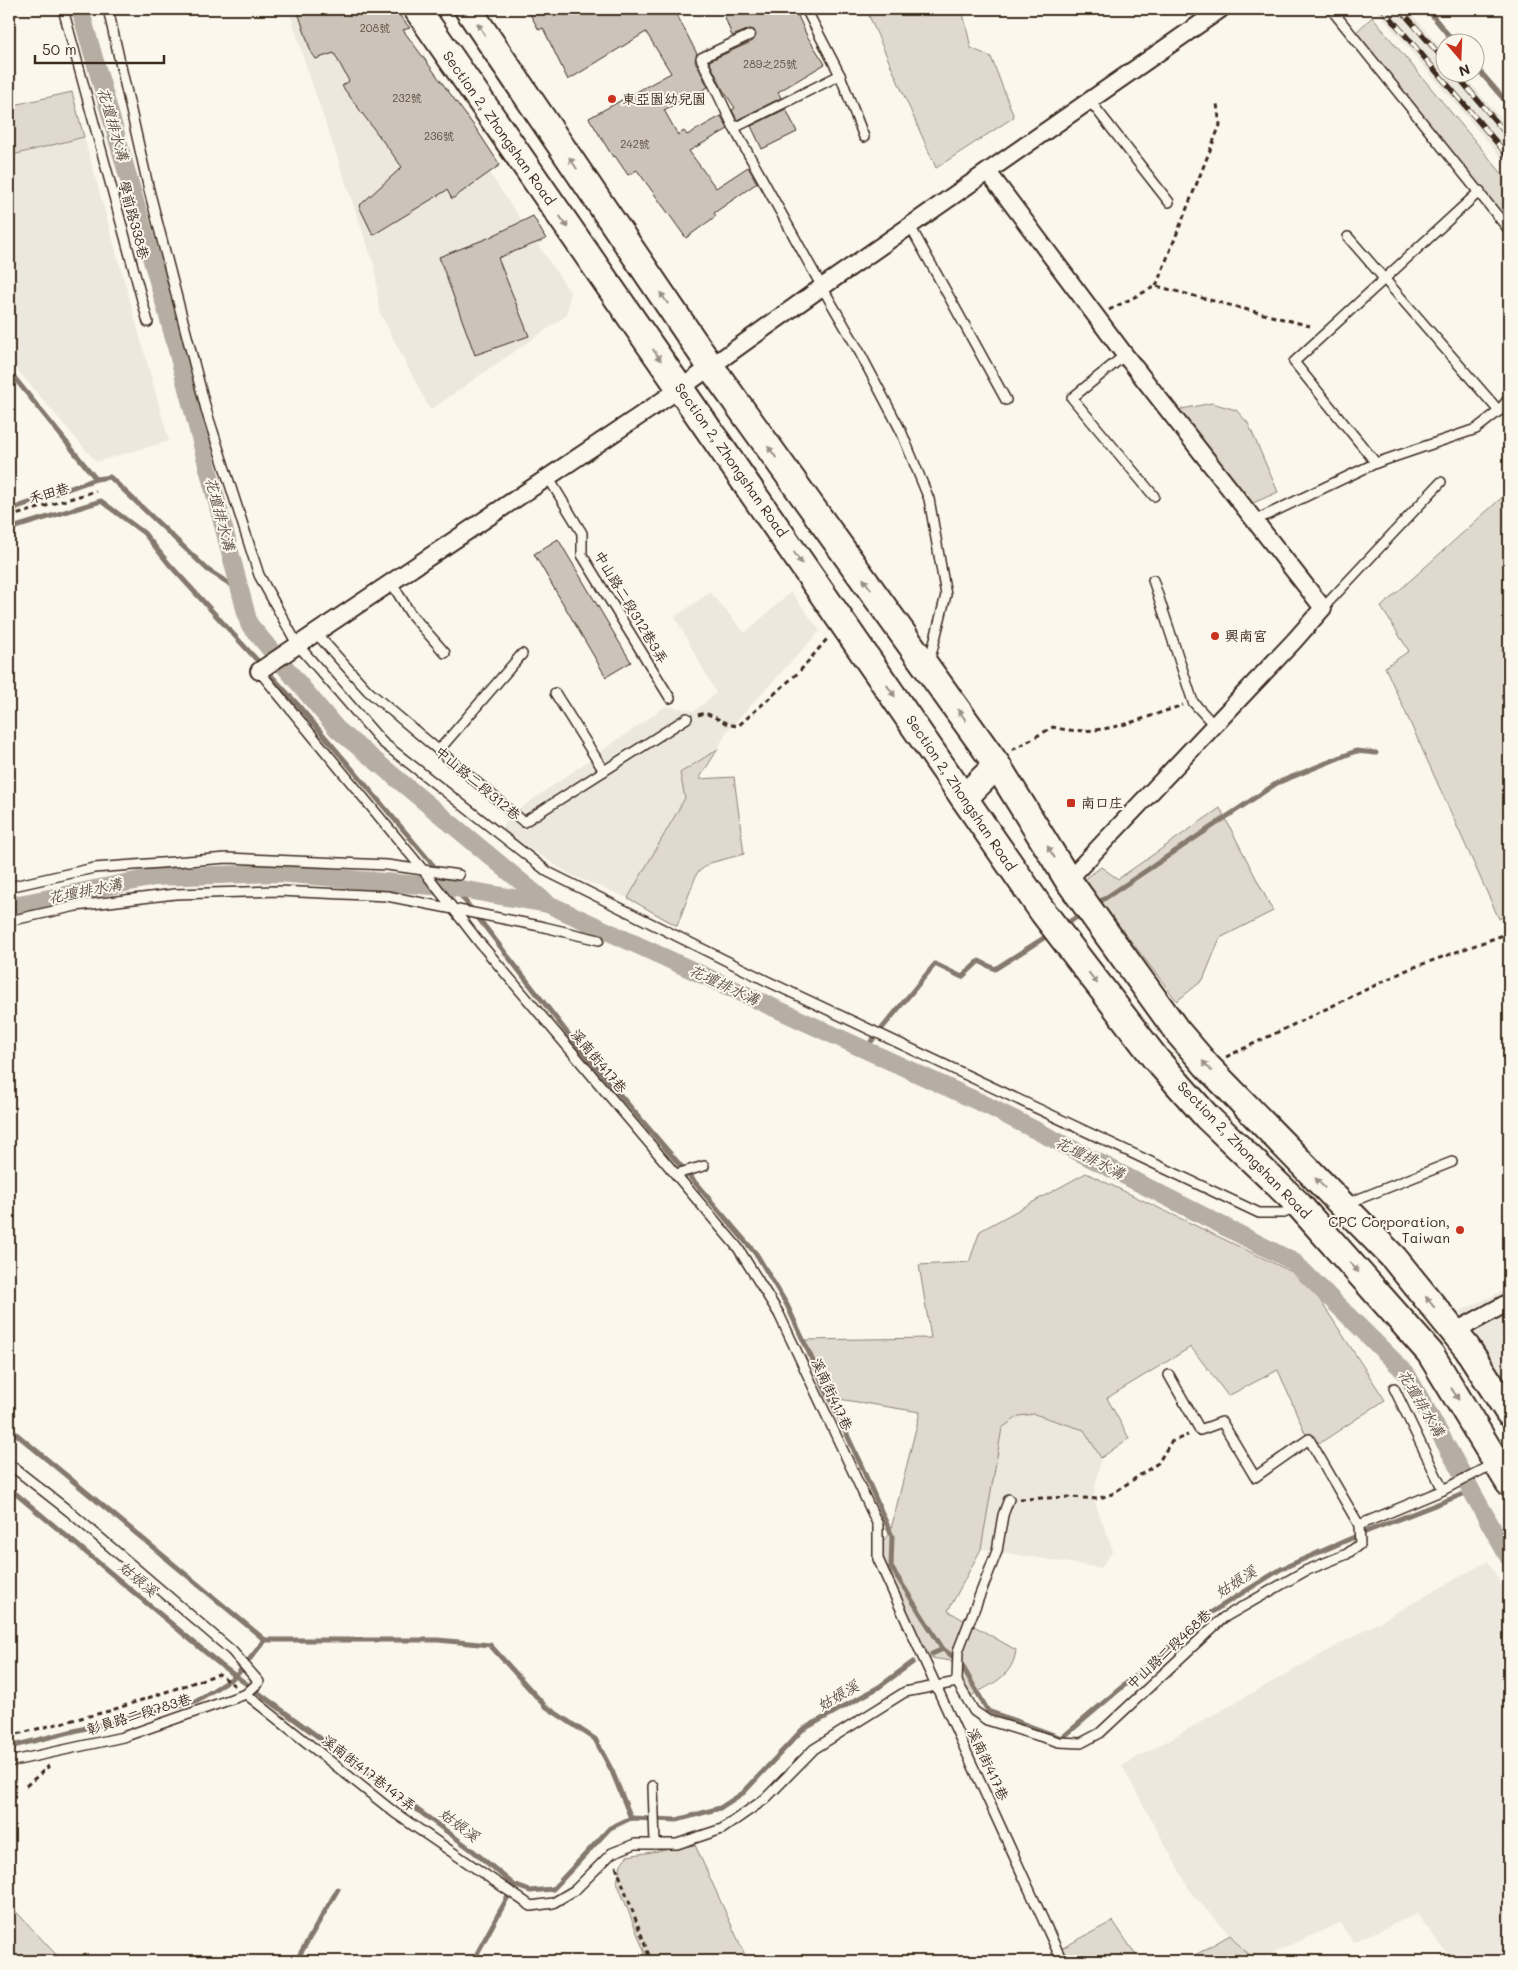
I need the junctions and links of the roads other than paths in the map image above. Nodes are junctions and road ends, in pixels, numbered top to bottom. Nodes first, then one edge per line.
1 (63, 9) edge
2 (108, 9) edge
3 (417, 9) edge
4 (468, 9) edge
5 (806, 9) edge
6 (1221, 9) edge
7 (1330, 9) edge
8 (750, 35) dead end
9 (840, 75) junction
10 (1090, 101) junction
11 (734, 128) junction
12 (864, 137) dead end
13 (988, 172) junction
14 (1480, 191) junction
15 (1168, 202) dead end
16 (910, 226) junction
17 (1509, 230) edge
18 (1348, 238) dead end
19 (1384, 279) junction
20 (822, 287) junction
21 (148, 322) dead end
22 (1125, 355) junction
23 (696, 377) junction
24 (1509, 398) edge
25 (1006, 400) dead end
26 (1499, 411) junction
27 (1376, 463) junction
28 (548, 477) junction
29 (1441, 482) dead end
30 (1154, 496) dead end
31 (1254, 521) junction
32 (1153, 580) dead end
33 (391, 582) junction
34 (1323, 608) junction
35 (315, 632) junction
36 (297, 644) junction
37 (445, 653) dead end
38 (522, 654) dead end
39 (928, 667) junction
40 (259, 671) joint
41 (555, 693) dead end
42 (670, 698) dead end
43 (687, 718) road end
44 (1214, 725) junction
45 (439, 750) junction
46 (997, 765) junction
47 (604, 771) junction
48 (964, 798) junction
49 (424, 871) junction
50 (459, 875) dead end
51 (1073, 886) junction
52 (9, 887) edge
53 (454, 908) junction
54 (9, 921) edge
55 (599, 940) dead end
56 (1452, 1162) dead end
57 (704, 1166) dead end
58 (676, 1174) junction
59 (1298, 1204) junction
60 (1342, 1206) junction
61 (1509, 1302) edge
62 (1454, 1332) junction
63 (1169, 1375) dead end
64 (1394, 1388) dead end
65 (1509, 1412) edge
66 (9, 1464) edge
67 (1498, 1467) edge
68 (1443, 1490) junction
69 (1009, 1499) road end
70 (1359, 1525) junction
71 (956, 1682) junction
72 (937, 1686) junction
73 (246, 1694) junction
74 (9, 1762) edge
75 (653, 1786) dead end
76 (655, 1844) junction
77 (1062, 1961) edge

1 - 21 lane, 學前路338巷
2 - 36 lane
3 -> 23 main road, Section 2, Zhongshan Road
23 -> 4 main road, Section 2, Zhongshan Road
5 - 9 lane
6 - 10 street
7 - 14 lane
8 - 11 lane
9 - 11 lane
9 - 12 lane
10 - 13 street
10 - 15 lane
11 - 20 lane
13 - 16 street
13 - 22 street
14 - 17 lane
14 - 19 lane
16 - 20 street
16 - 25 lane
18 - 19 lane
19 - 26 lane
19 - 27 lane
20 - 23 street
20 - 39 lane
22 - 30 lane
22 - 31 street
23 - 28 street
39 -> 23 main road, Section 2, Zhongshan Road
23 -> 48 main road, Section 2, Zhongshan Road
24 - 26 lane
26 - 27 lane
27 - 31 lane
28 - 33 street
28 - 42 lane, 中山路二段312巷3弄
29 - 34 lane
31 - 34 street
32 - 44 lane
33 - 35 street
33 - 37 lane
34 - 44 street
35 - 36 street
35 - 45 lane, 中山路二段312巷
36 - 40 street
36 - 59 lane
38 - 45 lane
46 -> 39 main road, Section 2, Zhongshan Road
40 - 49 lane, 溪南街417巷
41 - 47 lane
43 - 47 lane, 中山路二段312巷
44 - 51 street
45 - 47 lane, 中山路二段312巷
46 - 48 main road
51 -> 46 main road, Section 2, Zhongshan Road
48 -> 59 main road, Section 2, Zhongshan Road
49 - 50 lane
49 - 52 lane
49 - 53 lane, 溪南街417巷
60 -> 51 main road, Section 2, Zhongshan Road
53 - 54 lane
53 - 55 lane
53 - 58 lane, 溪南街417巷
56 - 60 lane
57 - 58 lane
58 - 72 lane, 溪南街417巷
59 -> 67 main road, Section 2, Zhongshan Road
62 -> 60 main road
61 - 62 street
62 - 65 main road
63 - 70 lane
64 - 68 lane
66 - 73 lane
67 - 68 lane
68 - 70 lane
69 - 71 lane
70 - 71 lane, 中山路二段468巷
71 - 72 lane
72 - 76 lane, 溪南街417巷147弄
72 - 77 lane, 溪南街417巷
73 - 74 lane, 彰員路二段783巷
73 - 76 lane, 溪南街417巷147弄
75 - 76 lane

